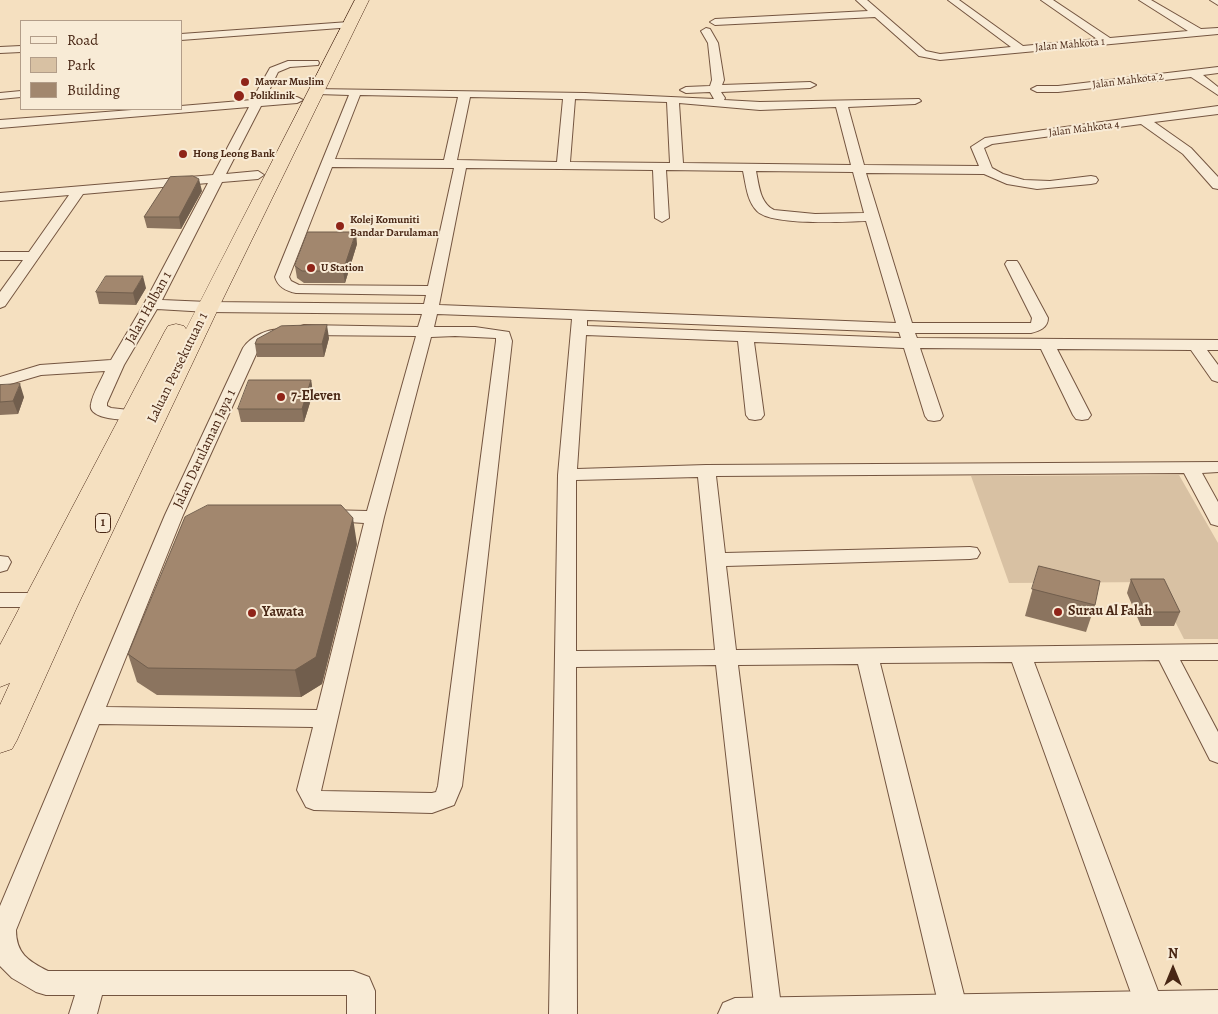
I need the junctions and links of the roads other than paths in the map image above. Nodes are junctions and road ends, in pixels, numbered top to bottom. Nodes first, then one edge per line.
1 (347, 0) edge
2 (362, 0) edge
3 (861, 0) edge
4 (953, 0) edge
5 (1046, 0) edge
6 (1144, 0) edge
7 (876, 14) junction
8 (715, 22) dead end
9 (341, 26) junction
10 (706, 31) dead end
11 (1218, 31) edge
12 (1199, 33) junction
13 (182, 37) edge
14 (1109, 42) junction
15 (20, 49) edge
16 (0, 50) edge
17 (1022, 50) junction
18 (314, 63) junction
19 (1218, 70) edge
20 (1193, 73) junction
21 (810, 85) dead end
22 (1037, 89) dead end
23 (714, 90) junction
24 (318, 91) junction
25 (356, 92) junction
26 (1218, 92) edge
27 (466, 93) junction
28 (20, 94) edge
29 (0, 96) edge
30 (569, 96) junction
31 (586, 96) junction
32 (674, 99) junction
33 (297, 100) junction
34 (915, 101) dead end
35 (257, 103) junction
36 (722, 104) junction
37 (841, 104) junction
38 (182, 108) edge
39 (143, 110) edge
40 (1218, 110) edge
41 (1144, 121) junction
42 (0, 124) edge
43 (327, 163) junction
44 (455, 163) junction
45 (563, 164) junction
46 (659, 166) junction
47 (677, 166) junction
48 (749, 167) junction
49 (858, 169) junction
50 (987, 170) junction
51 (258, 175) junction
52 (219, 179) junction
53 (1091, 180) dead end
54 (1218, 185) edge
55 (80, 190) junction
56 (0, 197) edge
57 (873, 217) junction
58 (662, 218) dead end
59 (0, 256) edge
60 (34, 256) junction
61 (1012, 264) dead end
62 (435, 291) junction
63 (0, 304) edge
64 (152, 304) junction
65 (198, 307) junction
66 (430, 309) junction
67 (579, 322) junction
68 (424, 332) junction
69 (907, 335) junction
70 (745, 336) junction
71 (1048, 345) junction
72 (1196, 345) junction
73 (1218, 345) edge
74 (116, 365) junction
75 (1218, 377) edge
76 (0, 382) edge
77 (132, 415) junction
78 (755, 415) dead end
79 (1082, 415) dead end
80 (934, 416) dead end
81 (1190, 467) junction
82 (1218, 467) edge
83 (706, 471) junction
84 (567, 475) junction
85 (310, 516) edge
86 (375, 517) junction
87 (1218, 520) edge
88 (970, 553) dead end
89 (716, 560) junction
90 (0, 600) edge
91 (37, 600) junction
92 (1218, 652) edge
93 (1166, 653) junction
94 (1020, 654) junction
95 (867, 656) junction
96 (726, 657) junction
97 (566, 659) junction
98 (0, 675) edge
99 (90, 715) junction
100 (326, 719) junction
101 (0, 740) edge
102 (1218, 754) edge
103 (92, 984) junction
104 (1218, 1006) edge
105 (1150, 1007) junction
106 (954, 1011) junction
107 (769, 1013) edge
108 (83, 1014) edge
109 (361, 1014) edge
110 (563, 1014) edge
111 (735, 1014) edge

1 - 9 highway, Laluan Persekutuan 1 / 1
2 - 9 highway, Laluan Persekutuan 1 / 1
3 - 7 street
4 - 17 street
5 - 14 street
6 - 12 street
7 - 8 street
7 - 17 street, Jalan Mahkota 1
9 - 13 street
9 - 18 highway, Laluan Persekutuan 1 / 1
9 - 24 highway, Laluan Persekutuan 1 / 1
10 - 23 street
11 - 12 street, Jalan Mahkota 1
12 - 14 street, Jalan Mahkota 1
14 - 17 street, Jalan Mahkota 1
15 - 16 street
18 - 33 highway, Laluan Persekutuan 1 / 1
18 - 35 street
19 - 20 street, Jalan Mahkota 2
20 - 22 street, Jalan Mahkota 2
20 - 26 street
21 - 23 street
23 - 31 street
23 - 36 street
24 - 25 street
24 - 65 highway, Laluan Persekutuan 1 / 1
25 - 27 street
25 - 43 street
27 - 30 street
27 - 44 street
28 - 29 street
30 - 31 street
30 - 45 street
31 - 32 street
32 - 36 street
32 - 47 street
33 - 35 street
33 - 51 highway, Laluan Persekutuan 1 / 1
34 - 37 street
35 - 38 street
35 - 52 street, Jalan Halban 1
36 - 37 street
37 - 49 street
39 - 42 street
40 - 41 street, Jalan Mahkota 4
41 - 50 street, Jalan Mahkota 4
41 - 54 street
43 - 44 street
43 - 62 street
44 - 45 street
44 - 62 street
45 - 46 street
46 - 47 street
46 - 58 street
47 - 48 street
48 - 49 street
48 - 57 street
49 - 50 street
49 - 57 street
50 - 53 street
51 - 52 street
51 - 65 highway, Laluan Persekutuan 1 / 1
52 - 55 street
52 - 64 street, Jalan Halban 1
55 - 56 street
55 - 60 street
57 - 69 street
59 - 60 street
60 - 63 street
61 - 69 street
62 - 66 street
64 - 65 street
64 - 74 street, Jalan Halban 1
65 - 66 street
65 - 77 highway, Laluan Persekutuan 1 / 1
65 - 101 highway, Laluan Persekutuan 1 / 1
66 - 67 street
66 - 68 street
67 - 69 street
67 - 70 street
67 - 84 street
68 - 86 street
68 - 99 street, Jalan Darulaman Jaya 1
68 - 100 street, Jalan Darulaman Jaya 1
69 - 70 street
69 - 71 street
69 - 80 street
70 - 78 street
71 - 72 street
71 - 79 street
72 - 73 street
72 - 75 street
74 - 76 street
74 - 77 street, Jalan Halban 1
77 - 91 highway, Laluan Persekutuan 1 / 1
81 - 82 street
81 - 83 street
81 - 87 street
83 - 84 street
83 - 89 street
84 - 97 street
85 - 86 street
86 - 100 street
88 - 89 street
89 - 96 street
90 - 91 street
91 - 98 highway, Laluan Persekutuan 1 / 1
92 - 93 street
93 - 94 street
93 - 102 street
94 - 95 street
94 - 105 street
95 - 96 street
95 - 106 street
96 - 97 street
96 - 107 street
97 - 110 street
99 - 100 street
99 - 103 street
103 - 108 street
103 - 109 street
104 - 105 street
105 - 106 street
106 - 107 street
107 - 111 street

